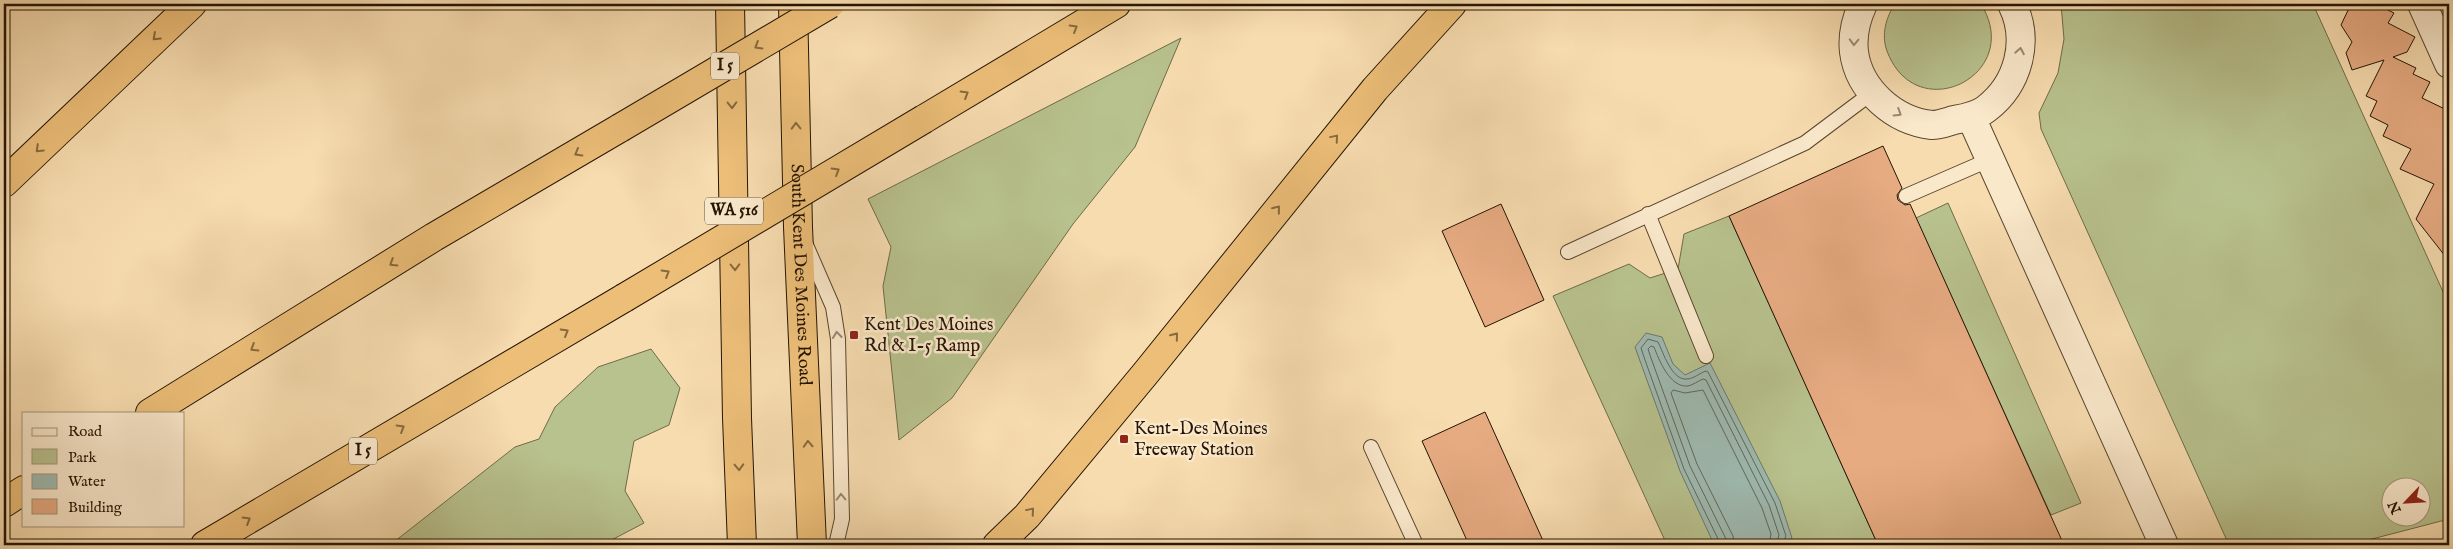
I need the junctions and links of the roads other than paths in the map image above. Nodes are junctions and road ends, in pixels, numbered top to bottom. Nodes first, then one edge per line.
1 (192, 4) edge
2 (730, 4) edge
3 (793, 4) edge
4 (830, 4) edge
5 (1116, 4) edge
6 (1452, 4) edge
7 (1862, 4) edge
8 (2012, 4) edge
9 (2422, 4) edge
10 (2449, 64) edge
11 (1873, 92) junction
12 (1971, 117) junction
13 (1991, 159) junction
14 (4, 183) edge
15 (1906, 196) dead end
16 (1648, 214) junction
17 (798, 227) junction
18 (1568, 252) dead end
19 (1706, 356) dead end
20 (152, 412) edge
21 (1371, 447) dead end
22 (205, 545) edge
23 (742, 545) edge
24 (812, 545) edge
25 (836, 545) edge
26 (997, 545) edge
27 (1416, 545) edge
28 (2164, 545) edge

1 -> 14 highway
2 -> 23 highway, WA 516
17 -> 3 highway, South Kent Des Moines Road
4 -> 20 highway, I 5, bridge
22 -> 5 highway, I 5, bridge
26 -> 6 highway
7 -> 11 street
12 -> 8 street
9 - 10 street
11 -> 12 street
11 - 16 lane
12 - 13 street
13 - 15 lane
13 - 28 street
16 - 18 lane
16 - 19 lane
24 -> 17 highway, South Kent Des Moines Road
25 -> 17 lane
21 - 27 lane

